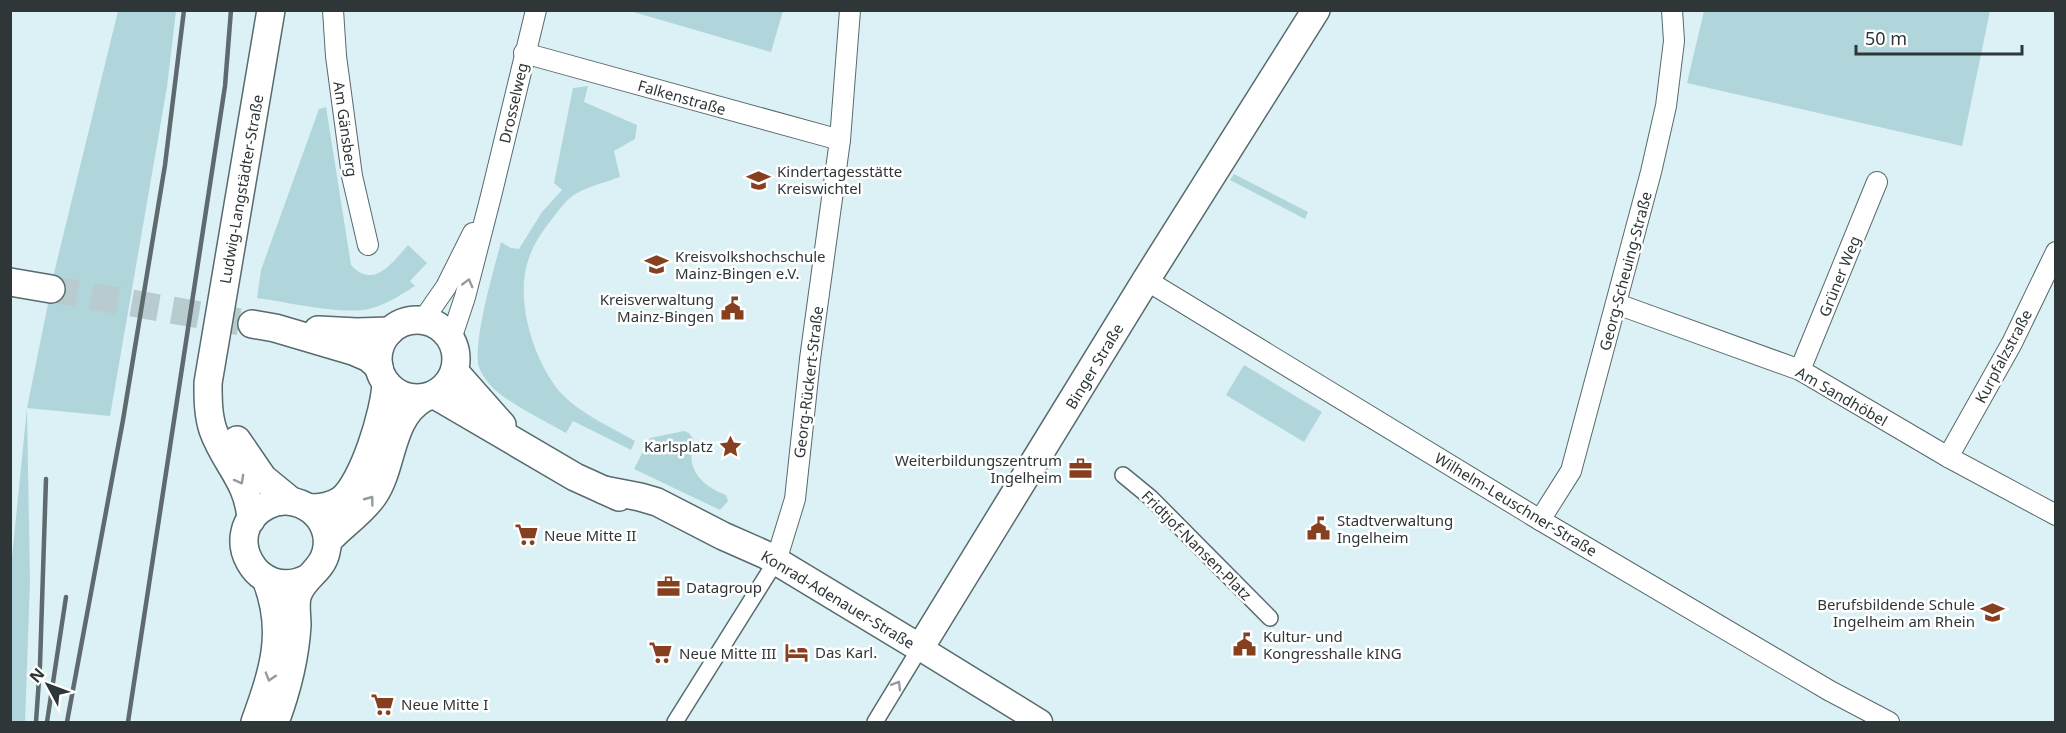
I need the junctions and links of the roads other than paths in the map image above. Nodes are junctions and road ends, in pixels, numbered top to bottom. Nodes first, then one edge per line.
1 (271, 10) edge
2 (333, 10) edge
3 (536, 10) edge
4 (850, 10) edge
5 (1316, 10) edge
6 (1672, 10) edge
7 (524, 53) junction
8 (840, 140) junction
9 (1877, 182) dead end
10 (491, 196) junction
11 (368, 245) dead end
12 (2055, 252) edge
13 (1146, 280) junction
14 (10, 282) edge
15 (51, 289) tunnel mouth
16 (1617, 304) junction
17 (423, 320) junction
18 (390, 331) junction
19 (451, 339) junction
20 (212, 367) junction
21 (1800, 370) junction
22 (455, 372) junction
23 (382, 375) junction
24 (429, 397) junction
25 (519, 444) junction
26 (1948, 457) junction
27 (1123, 475) dead end
28 (300, 505) junction
29 (2055, 515) edge
30 (251, 520) junction
31 (1540, 520) junction
32 (328, 541) junction
33 (776, 561) junction
34 (308, 578) junction
35 (266, 579) junction
36 (1270, 618) dead end
37 (920, 648) junction
38 (677, 722) edge
39 (255, 723) edge
40 (275, 723) edge
41 (875, 723) edge
42 (1040, 723) edge
43 (1889, 723) edge

1 - 20 main road, Ludwig-Langstädter-Straße
2 - 11 street, Am Gänsberg
3 - 7 street, Drosselweg
4 - 8 street, Georg-Rückert-Straße
5 - 13 main road, Binger Straße
6 - 16 street, Georg-Scheuing-Straße
7 - 8 street, Falkenstraße
7 - 10 street, Drosselweg
8 - 33 street, Georg-Rückert-Straße
9 - 21 street, Grüner Weg
10 - 17 street, Drosselweg
19 -> 10 street, Drosselweg
12 - 26 street, Kurpfalzstraße
13 - 31 street, Wilhelm-Leuschner-Straße
13 - 37 main road, Binger Straße
14 - 15 main road
16 - 21 street, Am Sandhöbel
16 - 31 street, Georg-Scheuing-Straße
17 - 18 main road
17 - 19 main road
18 - 23 main road
18 - 23 main road
19 - 22 main road
20 - 28 main road, Ludwig-Langstädter-Straße
20 -> 30 main road, Ludwig-Langstädter-Straße
21 - 26 street, Am Sandhöbel
22 - 24 main road
22 - 25 main road, Konrad-Adenauer-Straße
23 - 24 main road
23 - 28 main road
24 - 25 main road, Konrad-Adenauer-Straße
32 -> 24 main road
25 - 33 main road, Konrad-Adenauer-Straße
26 - 29 street, Am Sandhöbel
27 - 36 street, Fridtjof-Nansen-Platz
28 - 30 main road
28 - 32 main road
30 - 35 main road
31 - 43 street, Wilhelm-Leuschner-Straße
32 - 34 main road
33 - 37 main road, Konrad-Adenauer-Straße
33 - 38 street, Georg-Rückert-Straße
34 - 35 main road
34 - 40 main road
35 -> 39 main road
41 -> 37 street, Binger Straße
37 - 42 street

